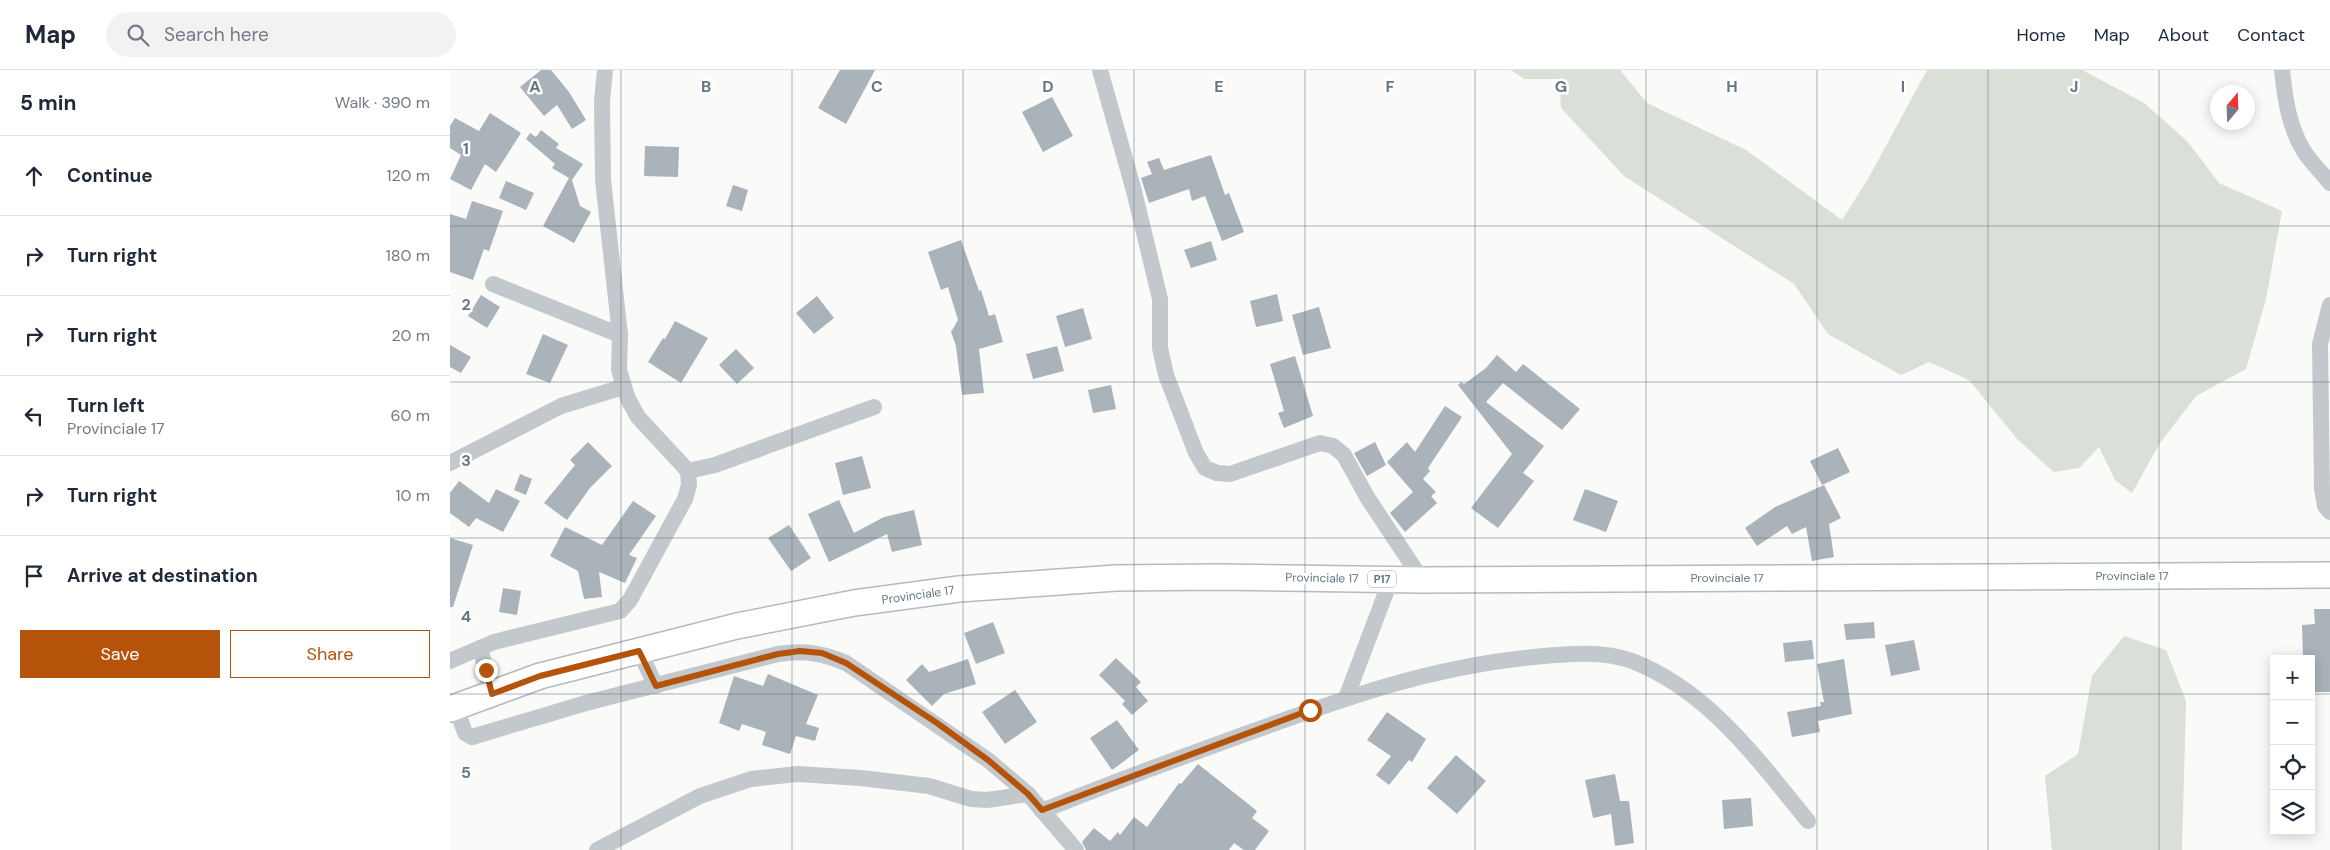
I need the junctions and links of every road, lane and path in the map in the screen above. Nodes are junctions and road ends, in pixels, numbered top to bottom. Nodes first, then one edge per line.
1 (605, 70) edge
2 (1100, 70) edge
3 (2282, 70) edge
4 (2330, 183) edge
5 (493, 284) dead end
6 (2330, 305) edge
7 (620, 335) junction
8 (623, 387) junction
9 (874, 407) dead end
10 (450, 463) edge
11 (688, 471) junction
12 (2330, 512) edge
13 (2330, 575) edge
14 (1391, 579) junction
15 (1422, 580) junction
16 (480, 648) junction
17 (639, 651) junction
18 (450, 661) edge
19 (656, 686) junction
20 (492, 694) junction
21 (1346, 698) junction
22 (453, 708) edge
23 (1028, 794) junction
24 (1042, 810) junction
25 (1808, 820) dead end
26 (597, 850) edge
27 (1076, 850) edge

1 - 7 street
2 - 15 street
3 - 4 street
5 - 7 street
6 - 12 street
7 - 8 street
8 - 10 street
8 - 11 street
9 - 11 street
11 - 16 street
13 - 15 main road, Provinciale 17 / P17
14 - 15 main road, Provinciale 17 / P17
14 - 17 main road, Provinciale 17 / P17
14 - 21 street
16 - 18 street
16 - 20 street
17 - 19 street
17 - 20 main road, Provinciale 17 / P17
19 - 22 street
19 - 23 street
20 - 22 main road, Provinciale 17 / P17
21 - 24 street
21 - 25 street
23 - 24 street
23 - 26 street
24 - 27 street

